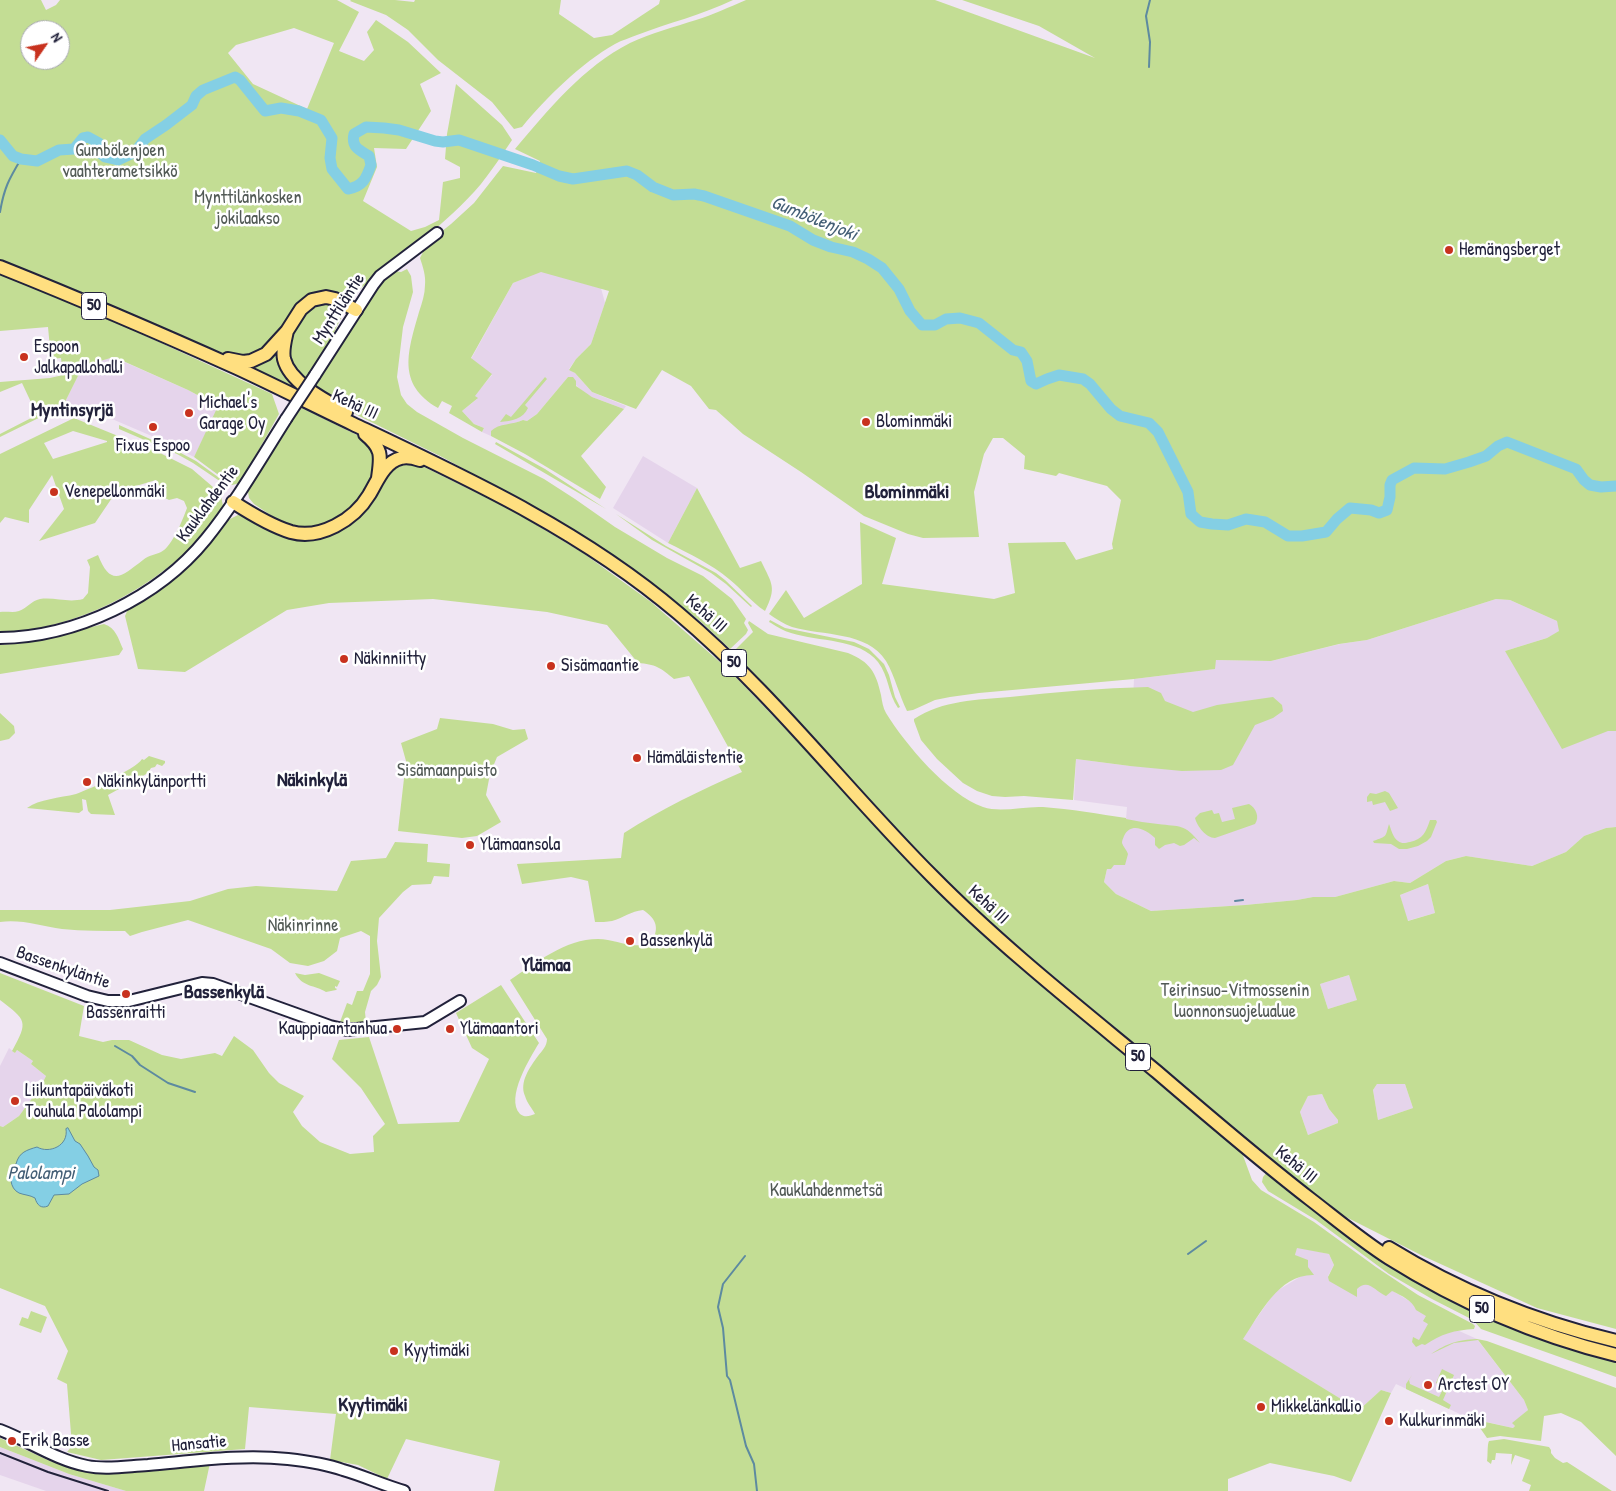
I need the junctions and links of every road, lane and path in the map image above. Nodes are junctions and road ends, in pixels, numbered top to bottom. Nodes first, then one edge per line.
1 (437, 232) dead end
2 (0, 267) edge
3 (356, 310) junction
4 (286, 331) junction
5 (210, 357) junction
6 (286, 419) joint
7 (354, 424) junction
8 (378, 436) junction
9 (432, 462) junction
10 (378, 478) junction
11 (235, 499) junction
12 (0, 638) edge
13 (0, 963) edge
14 (460, 1001) dead end
15 (1313, 1201) junction
16 (1616, 1341) edge
17 (1616, 1355) edge
18 (0, 1430) edge
19 (404, 1491) edge

1 - 3 street, Mynttiläntie
2 - 5 highway, Kehä III / 50
3 - 4 highway
3 - 6 street, Mynttiläntie, bridge
4 - 5 highway
4 - 8 highway
5 - 7 highway, Kehä III / 50
6 - 11 street, Kauklahdentie
7 - 8 highway, Kehä III / 50
7 - 10 highway
8 - 9 highway, Kehä III / 50
9 - 10 highway
9 - 15 highway, Kehä III / 50
10 - 11 highway
11 - 12 street, Kauklahdentie
13 - 14 street, Bassenkyläntie
15 - 16 highway, Kehä III / 50
15 - 17 highway, Kehä III / 50
18 - 19 street, Hansatie

